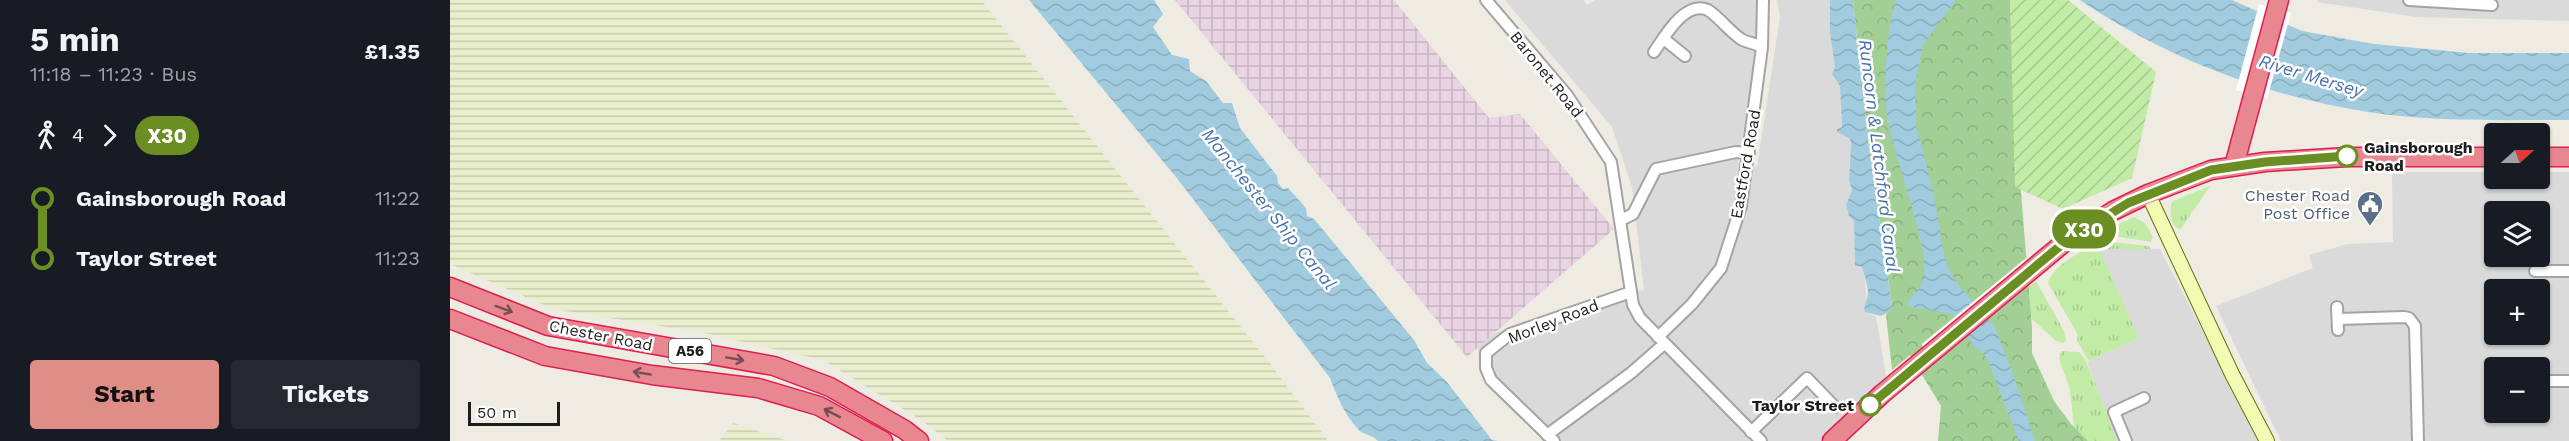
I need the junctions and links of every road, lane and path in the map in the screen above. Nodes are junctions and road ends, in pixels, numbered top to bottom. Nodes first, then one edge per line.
1 (1486, 0) edge
2 (1763, 0) edge
3 (2409, 0) edge
4 (2441, 2) edge
5 (2278, 5) edge
6 (2492, 5) dead end
7 (1664, 39) junction
8 (1762, 47) junction
9 (1654, 52) dead end
10 (1685, 56) dead end
11 (1749, 153) junction
12 (2484, 157) edge
13 (2550, 157) edge
14 (2569, 157) edge
15 (2234, 166) junction
16 (2148, 194) junction
17 (1622, 220) junction
18 (2535, 271) dead end
19 (2569, 271) edge
20 (450, 287) edge
21 (1631, 291) junction
22 (2337, 307) dead end
23 (450, 319) edge
24 (1661, 341) junction
25 (2550, 381) edge
26 (2569, 381) edge
27 (2144, 398) dead end
28 (1835, 407) dead end
29 (1751, 432) junction
30 (1551, 438) edge
31 (1840, 439) edge
32 (883, 441) edge
33 (919, 441) edge
34 (1761, 441) edge
35 (2126, 441) edge
36 (2267, 441) edge
37 (2418, 441) edge

1 - 17 street, Baronet Road
2 - 8 street, Eastford Road
3 - 4 street
4 - 6 street
5 - 15 highway
7 - 8 street
7 - 9 street
7 - 10 street
8 - 11 street, Eastford Road
11 - 17 street
11 - 24 street, Eastford Road
12 - 15 highway
13 - 14 highway
15 - 16 highway
16 - 31 highway
16 - 36 street
17 - 21 street, Baronet Road
18 - 19 street
20 -> 33 highway, Chester Road / A56
21 - 24 street
21 - 30 street, Morley Road
22 - 37 street
32 -> 23 highway, Chester Road / A56
24 - 29 street
24 - 30 street, Eastford Road
25 - 26 street
27 - 35 street
28 - 29 street
29 - 34 street

